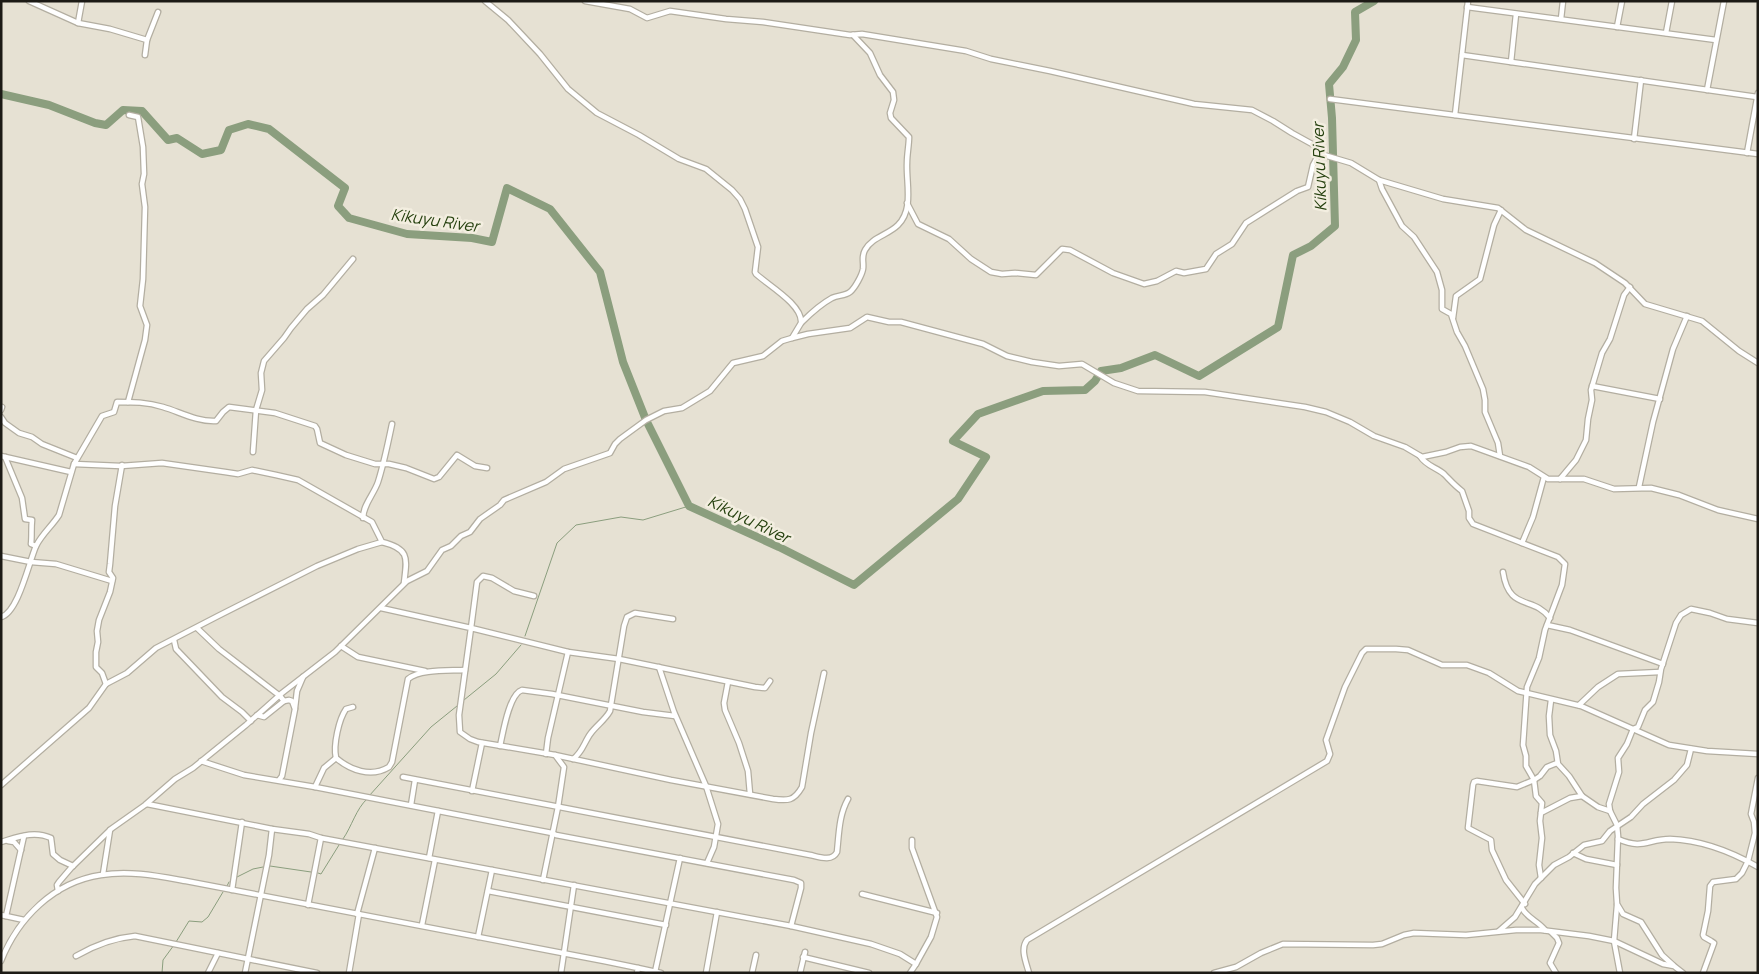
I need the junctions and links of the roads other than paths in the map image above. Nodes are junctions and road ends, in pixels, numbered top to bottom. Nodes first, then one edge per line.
1 (29, 1) edge
2 (82, 1) edge
3 (485, 1) edge
4 (585, 1) edge
5 (1563, 1) edge
6 (1622, 1) edge
7 (1672, 1) edge
8 (1724, 1) edge
9 (1467, 4) edge
10 (158, 12) dead end
11 (1516, 14) junction
12 (1560, 19) junction
13 (78, 23) junction
14 (1617, 27) junction
15 (1666, 33) junction
16 (854, 34) junction
17 (147, 40) junction
18 (1716, 40) junction
19 (145, 55) dead end
20 (1462, 55) junction
21 (1511, 62) junction
22 (1641, 80) junction
23 (1707, 90) junction
24 (1757, 95) edge
25 (1330, 99) dead end
26 (129, 115) dead end
27 (1455, 115) junction
28 (1634, 139) junction
29 (1320, 152) junction
30 (1747, 153) junction
31 (1758, 154) edge
32 (1380, 180) junction
33 (907, 203) junction
34 (1501, 210) junction
35 (353, 259) dead end
36 (1630, 287) junction
37 (1687, 316) junction
38 (1453, 319) junction
39 (802, 323) junction
40 (792, 338) junction
41 (1758, 363) edge
42 (1592, 386) junction
43 (1660, 399) junction
44 (128, 402) junction
45 (256, 410) junction
46 (1, 417) edge
47 (392, 424) dead end
48 (253, 452) dead end
49 (1420, 456) junction
50 (1500, 456) junction
51 (3, 457) edge
52 (77, 458) junction
53 (74, 464) junction
54 (122, 465) junction
55 (383, 465) junction
56 (487, 468) dead end
57 (71, 472) junction
58 (1544, 477) junction
59 (1560, 479) junction
60 (1639, 487) junction
61 (362, 518) junction
62 (1758, 519) edge
63 (382, 542) junction
64 (1522, 543) junction
65 (36, 546) junction
66 (1, 556) edge
67 (31, 562) junction
68 (1503, 572) dead end
69 (112, 580) junction
70 (403, 584) junction
71 (534, 596) dead end
72 (381, 608) junction
73 (1, 617) edge
74 (1550, 618) junction
75 (673, 619) dead end
76 (1758, 623) edge
77 (1547, 625) junction
78 (197, 628) junction
79 (471, 628) junction
80 (174, 640) junction
81 (342, 646) junction
82 (568, 652) junction
83 (619, 659) junction
84 (1663, 664) junction
85 (658, 668) junction
86 (465, 670) junction
87 (430, 672) junction
88 (1660, 672) junction
89 (824, 673) dead end
90 (304, 677) junction
91 (770, 681) dead end
92 (728, 682) junction
93 (106, 684) junction
94 (1527, 694) junction
95 (280, 696) junction
96 (559, 696) junction
97 (1551, 700) junction
98 (284, 701) junction
99 (611, 705) junction
100 (1579, 706) junction
101 (353, 707) dead end
102 (294, 709) junction
103 (257, 715) junction
104 (675, 716) junction
105 (250, 721) junction
106 (1634, 730) junction
107 (482, 743) junction
108 (500, 746) junction
109 (1691, 749) junction
110 (546, 754) junction
111 (1758, 754) edge
112 (555, 755) junction
113 (336, 758) junction
114 (573, 759) junction
115 (201, 761) junction
116 (1558, 763) junction
117 (403, 777) dead end
118 (1758, 778) edge
119 (279, 780) junction
120 (415, 780) junction
121 (1534, 780) junction
122 (1, 785) edge
123 (315, 786) junction
124 (706, 786) junction
125 (472, 791) junction
126 (750, 794) junction
127 (1582, 796) junction
128 (848, 799) dead end
129 (147, 804) junction
130 (411, 806) junction
131 (558, 807) junction
132 (438, 811) junction
133 (1610, 811) junction
134 (1541, 812) junction
135 (242, 822) junction
136 (1617, 826) junction
137 (111, 829) junction
138 (272, 829) junction
139 (552, 833) junction
140 (24, 836) junction
141 (321, 838) junction
142 (717, 838) junction
143 (1618, 839) junction
144 (7, 840) junction
145 (912, 840) dead end
146 (1, 842) edge
147 (375, 848) junction
148 (21, 850) junction
149 (1573, 853) junction
150 (429, 858) junction
151 (680, 858) junction
152 (435, 860) junction
153 (1748, 862) junction
154 (707, 863) junction
155 (1617, 865) junction
156 (73, 866) junction
157 (1758, 866) edge
158 (492, 870) junction
159 (103, 874) junction
160 (1542, 878) junction
161 (543, 880) junction
162 (574, 885) junction
163 (232, 890) junction
164 (58, 891) junction
165 (488, 891) junction
166 (862, 894) dead end
167 (260, 895) junction
168 (671, 902) junction
169 (1617, 904) junction
170 (308, 905) junction
171 (1523, 906) junction
172 (571, 908) junction
173 (717, 912) junction
174 (937, 913) junction
175 (358, 914) junction
176 (4, 916) edge
177 (24, 920) junction
178 (422, 925) junction
179 (666, 926) junction
180 (791, 926) junction
181 (1544, 930) junction
182 (1498, 932) junction
183 (1550, 932) junction
184 (478, 937) junction
185 (1614, 941) junction
186 (805, 952) dead end
187 (218, 953) junction
188 (565, 953) junction
189 (756, 955) dead end
190 (76, 956) dead end
191 (804, 958) junction
192 (248, 959) junction
193 (1, 961) edge
194 (916, 964) junction
195 (1674, 966) junction
196 (298, 971) edge
197 (638, 971) edge
198 (658, 972) edge
199 (208, 973) edge
200 (245, 973) edge
201 (318, 973) edge
202 (349, 973) edge
203 (561, 973) edge
204 (706, 973) edge
205 (752, 973) edge
206 (800, 973) edge
207 (869, 973) edge
208 (910, 973) edge
209 (1029, 973) edge
210 (1214, 973) edge
211 (1556, 973) edge
212 (1620, 973) edge
213 (1683, 973) edge
214 (1703, 973) edge

1 - 13 street
2 - 13 street
3 - 39 street
4 - 16 street
5 - 12 street
6 - 14 street
7 - 15 street
8 - 18 street
9 - 11 street
9 - 20 street
10 - 17 street
11 - 12 street
11 - 21 street
12 - 14 street
13 - 17 street
14 - 15 street
15 - 18 street
16 - 29 street
16 - 33 street
17 - 19 street
18 - 23 street
20 - 21 street
20 - 27 street
21 - 22 street
22 - 23 street
22 - 28 street
23 - 24 street
24 - 30 street
25 - 27 street
26 - 44 street
27 - 28 street
28 - 30 street
29 - 32 street
29 - 33 street
30 - 31 street
32 - 34 street
32 - 38 street
33 - 39 street
34 - 36 street
34 - 38 street
35 - 45 street
36 - 37 street
36 - 42 street
37 - 41 street
37 - 43 street
38 - 50 street
39 - 40 street
40 - 49 street
40 - 70 street
42 - 43 street
42 - 59 street
43 - 60 street
44 - 45 street
44 - 52 street
45 - 48 street
45 - 55 street
46 - 52 street
47 - 55 street
49 - 50 street
49 - 64 street
50 - 58 street
51 - 57 street
51 - 65 street
52 - 53 street
53 - 54 street
53 - 57 street
54 - 61 street
54 - 69 street
55 - 56 street
55 - 61 street
57 - 65 street
58 - 59 street
58 - 64 street
59 - 60 street
60 - 62 street
61 - 63 street
63 - 70 street
63 - 78 street
64 - 74 street
65 - 67 street
66 - 67 street
67 - 69 street
67 - 73 street
68 - 74 street
69 - 93 street
70 - 72 street
71 - 79 street
72 - 79 street
72 - 81 street
74 - 77 street
75 - 83 street
76 - 84 street
77 - 84 street
77 - 94 street
78 - 80 street
78 - 95 street
79 - 82 street
79 - 86 street
80 - 93 street
80 - 105 street
81 - 87 street
81 - 90 street
82 - 83 street
82 - 96 street
83 - 85 street
83 - 99 street
84 - 88 street
85 - 92 street
85 - 104 street
86 - 87 street
86 - 107 street
87 - 113 street
88 - 100 street
88 - 106 street
89 - 126 street
90 - 95 street
90 - 102 street
91 - 92 street
92 - 126 street
93 - 122 street
94 - 97 street
94 - 121 street
94 - 209 street
95 - 98 street
95 - 103 street
96 - 99 street
96 - 108 street
96 - 110 street
97 - 100 street
97 - 116 street
98 - 102 street
98 - 103 street
99 - 104 street
99 - 114 street
100 - 106 street
101 - 113 street
102 - 119 street
103 - 105 street
104 - 124 street
105 - 115 street
106 - 109 street
106 - 133 street
107 - 108 street
107 - 125 street
108 - 110 street
109 - 111 street
109 - 136 street
110 - 112 street
112 - 114 street
112 - 131 street
113 - 123 street
114 - 124 street
115 - 119 street
115 - 129 street
116 - 121 street
116 - 127 street
117 - 120 street
118 - 153 street
119 - 123 street
120 - 125 street
120 - 130 street
121 - 134 street
121 - 171 street
123 - 130 street
124 - 126 street
124 - 142 street
125 - 131 street
127 - 133 street
127 - 134 street
128 - 142 street
129 - 135 street
129 - 137 street
130 - 132 street
131 - 139 street
131 - 142 street
132 - 139 street
132 - 150 street
133 - 136 street
134 - 160 street
135 - 138 street
135 - 163 street
136 - 143 street
136 - 149 street
137 - 156 street
137 - 159 street
138 - 141 street
138 - 167 street
139 - 151 street
139 - 161 street
140 - 144 street
140 - 148 street
140 - 156 street
141 - 147 street
141 - 170 street
142 - 154 street
143 - 153 street
143 - 155 street
144 - 146 street
144 - 148 street
145 - 174 street
147 - 150 street
147 - 175 street
148 - 176 street
149 - 155 street
149 - 160 street
150 - 152 street
151 - 154 street
151 - 168 street
152 - 158 street
152 - 178 street
153 - 157 street
153 - 214 street
154 - 180 street
155 - 169 street
156 - 164 street
158 - 161 street
158 - 165 street
159 - 163 street
159 - 164 street
160 - 171 street
161 - 162 street
162 - 168 street
162 - 172 street
163 - 167 street
164 - 177 street
165 - 172 street
165 - 184 street
166 - 174 street
167 - 170 street
167 - 192 street
168 - 173 street
168 - 179 street
169 - 185 street
169 - 195 street
170 - 175 street
171 - 181 street
171 - 182 street
172 - 179 street
172 - 188 street
173 - 180 street
173 - 204 street
174 - 194 street
175 - 178 street
175 - 202 street
176 - 177 street
177 - 193 street
178 - 184 street
179 - 198 street
180 - 194 street
181 - 182 street
181 - 183 street
182 - 210 street
183 - 185 street
183 - 211 street
184 - 188 street
185 - 195 street
185 - 212 street
186 - 191 street
187 - 190 street
187 - 192 street
187 - 199 street
188 - 197 street
188 - 203 street
189 - 205 street
191 - 206 street
191 - 207 street
192 - 196 street
192 - 200 street
194 - 208 street
195 - 213 street
196 - 201 street
197 - 198 street

